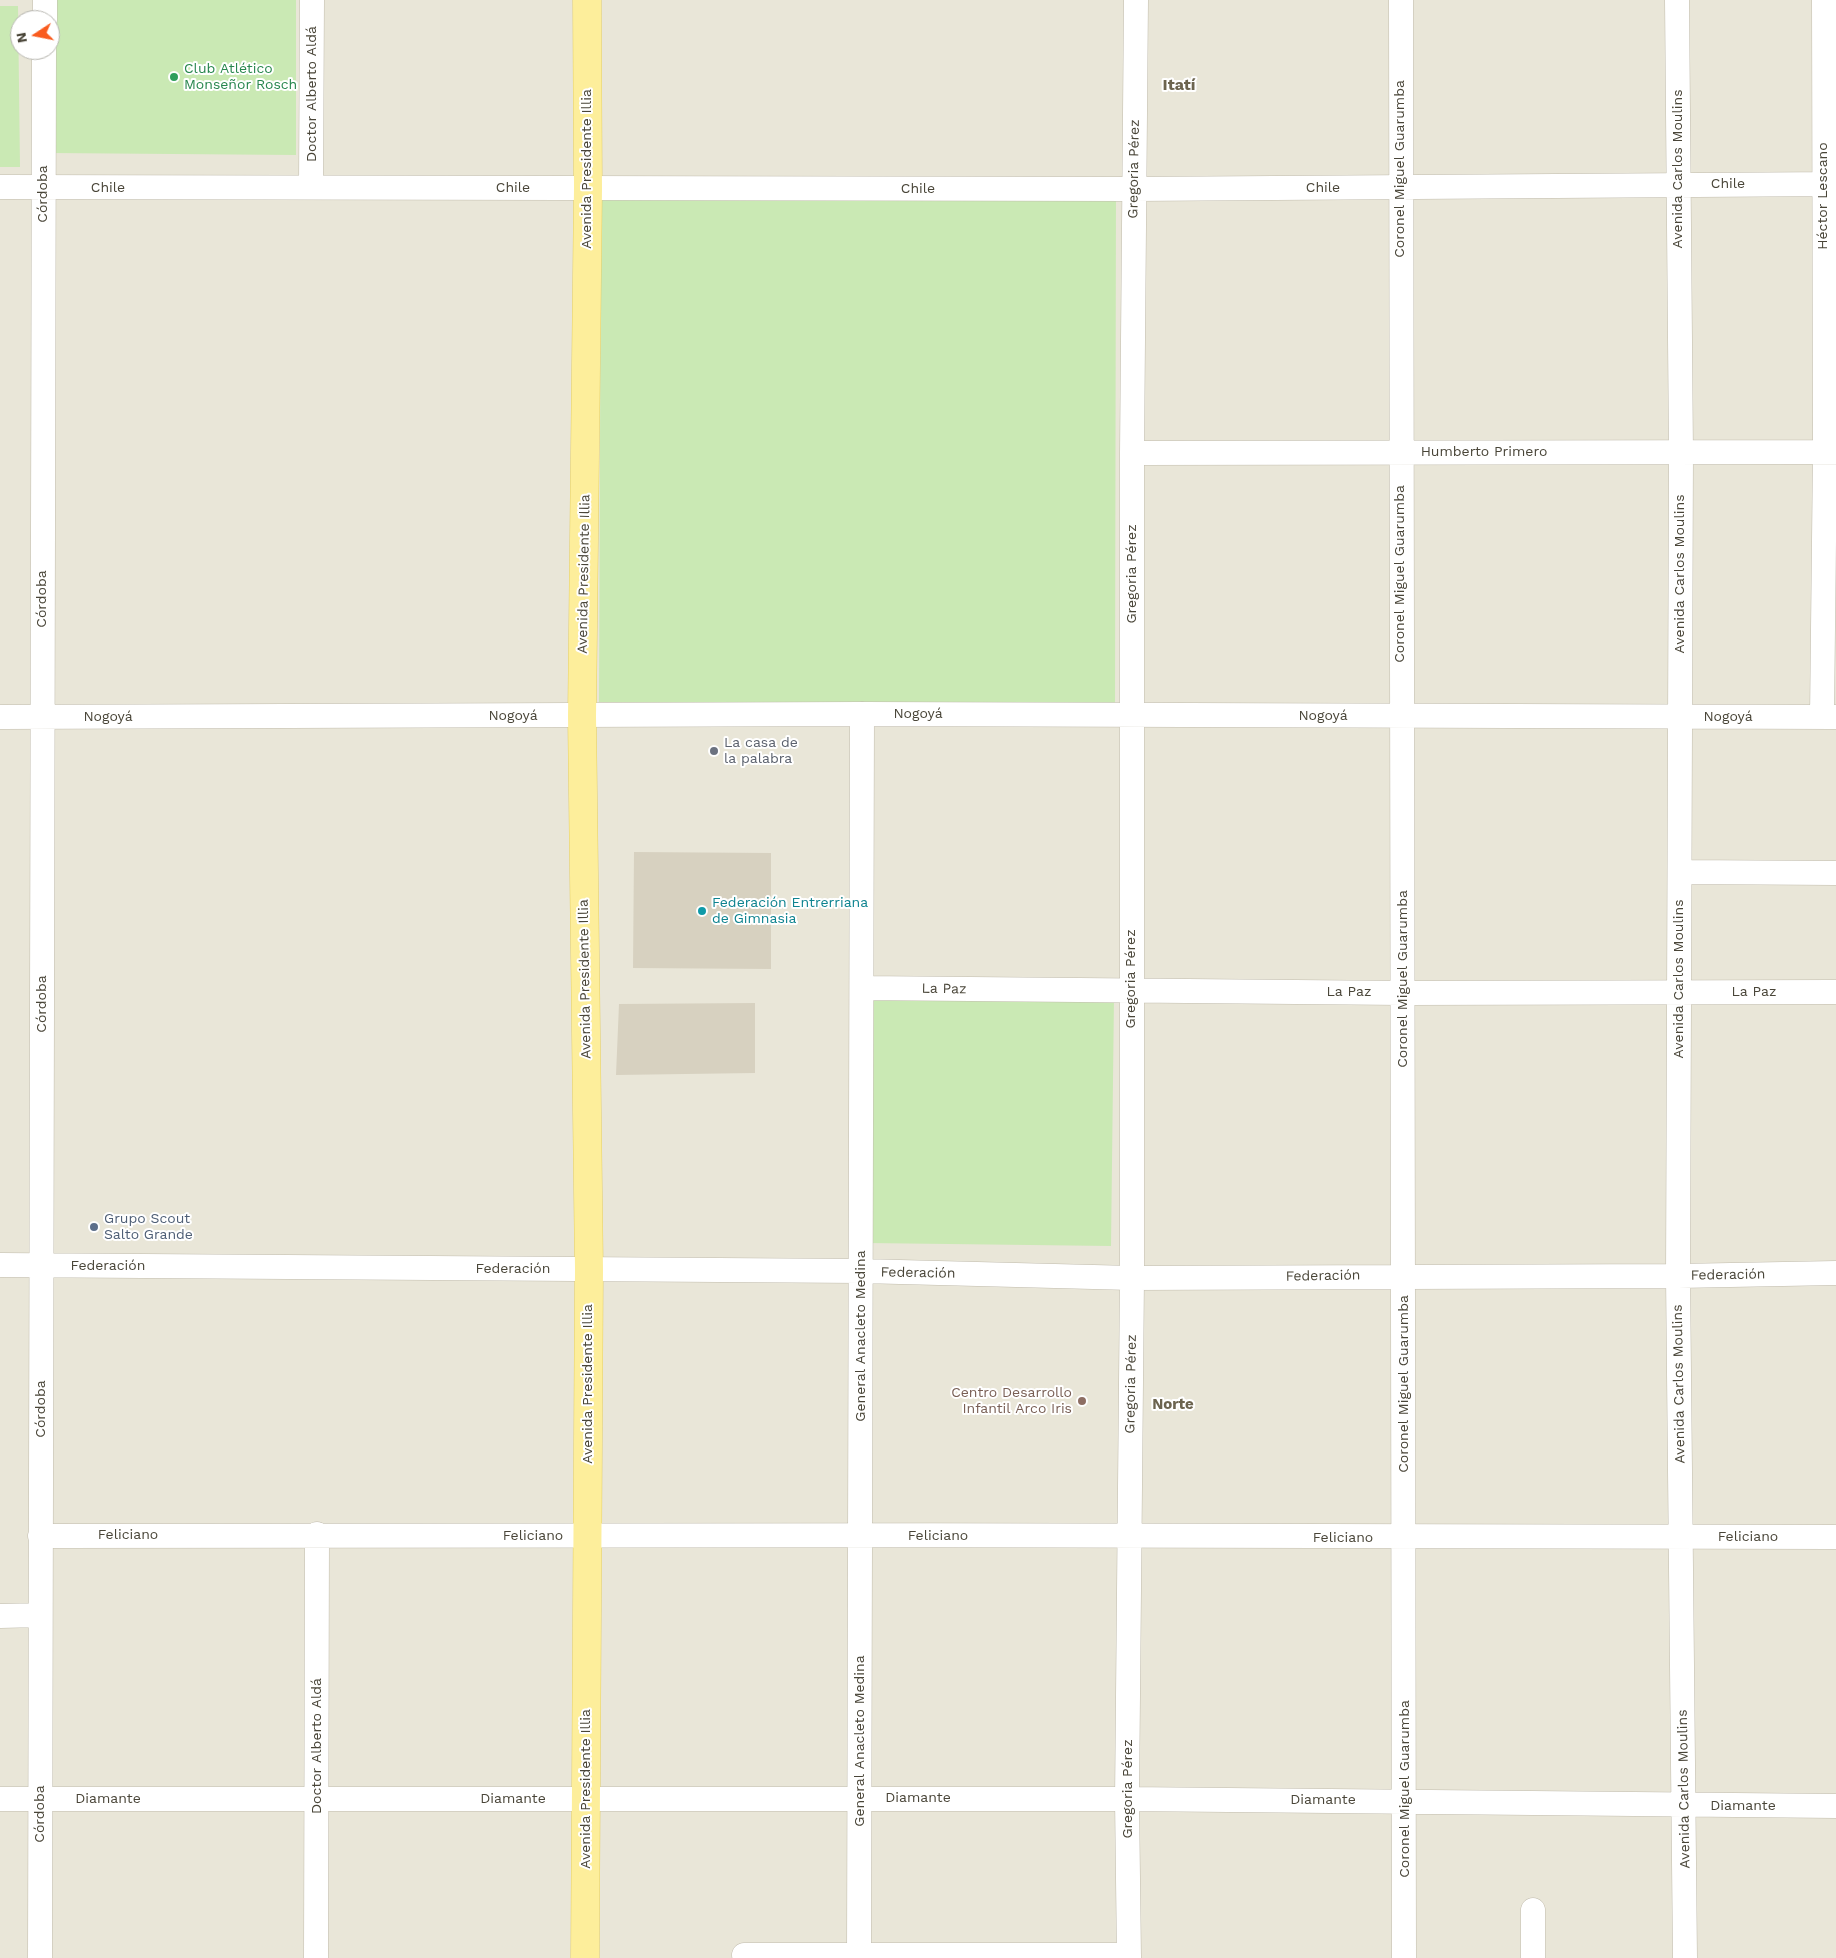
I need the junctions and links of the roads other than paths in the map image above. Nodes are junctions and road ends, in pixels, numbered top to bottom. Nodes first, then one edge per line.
1 (312, 0) edge
2 (587, 0) edge
3 (1136, 0) edge
4 (1401, 0) edge
5 (1677, 0) edge
6 (1824, 0) edge
7 (44, 60) edge
8 (1830, 184) edge
9 (1678, 185) junction
10 (0, 187) edge
11 (312, 187) junction
12 (43, 188) junction
13 (588, 188) junction
14 (1400, 188) junction
15 (1134, 189) junction
16 (1400, 452) junction
17 (1681, 452) junction
18 (1830, 452) edge
19 (1132, 453) junction
20 (862, 714) junction
21 (1132, 715) junction
22 (582, 716) junction
23 (1400, 716) junction
24 (1680, 716) junction
25 (0, 717) edge
26 (42, 717) junction
27 (1829, 717) edge
28 (1680, 872) junction
29 (1836, 873) edge
30 (862, 988) junction
31 (1131, 991) junction
32 (1680, 992) junction
33 (1836, 992) edge
34 (1403, 993) junction
35 (0, 1265) edge
36 (41, 1265) junction
37 (588, 1269) junction
38 (860, 1271) junction
39 (1836, 1273) edge
40 (1404, 1275) junction
41 (1678, 1276) junction
42 (1132, 1278) junction
43 (317, 1534) junction
44 (861, 1535) junction
45 (40, 1536) junction
46 (588, 1536) junction
47 (1129, 1537) junction
48 (1680, 1537) junction
49 (1836, 1537) edge
50 (1404, 1538) junction
51 (40, 1615) junction
52 (0, 1616) edge
53 (859, 1798) junction
54 (0, 1799) edge
55 (40, 1799) junction
56 (586, 1799) junction
57 (1127, 1799) junction
58 (317, 1800) junction
59 (1405, 1800) junction
60 (1684, 1806) junction
61 (1836, 1806) edge
62 (1533, 1910) dead end
63 (744, 1955) dead end
64 (859, 1956) edge
65 (1129, 1956) edge
66 (40, 1958) edge
67 (316, 1958) edge
68 (585, 1958) edge
69 (1404, 1958) edge
70 (1534, 1958) edge
71 (1685, 1958) edge

1 - 11 street, Doctor Alberto Aldá
2 - 13 main road, Avenida Presidente Illia
3 - 15 street, Gregoria Pérez
4 - 14 street, Coronel Miguel Guarumba
5 - 9 street, Avenida Carlos Moulins
6 - 8 street, Héctor Lescano
7 - 12 street, Córdoba
8 - 9 street, Chile
8 - 18 street, Héctor Lescano
9 - 14 street, Chile
9 - 17 street, Avenida Carlos Moulins
10 - 12 street, Chile
11 - 12 street, Chile
11 - 13 street, Chile
12 - 26 street, Córdoba
13 - 15 street, Chile
13 - 22 main road, Avenida Presidente Illia
14 - 15 street, Chile
14 - 16 street, Coronel Miguel Guarumba
15 - 19 street, Gregoria Pérez
16 - 17 street, Humberto Primero
16 - 19 street, Humberto Primero
16 - 23 street, Coronel Miguel Guarumba
17 - 18 street, Humberto Primero
17 - 24 street, Avenida Carlos Moulins
18 - 27 street, Héctor Lescano
19 - 21 street, Gregoria Pérez
20 - 21 street, Nogoyá
20 - 22 street, Nogoyá
20 - 30 street, General Anacleto Medina
21 - 23 street, Nogoyá
21 - 31 street, Gregoria Pérez
22 - 26 street, Nogoyá
22 - 37 main road, Avenida Presidente Illia
23 - 24 street, Nogoyá
23 - 34 street, Coronel Miguel Guarumba
24 - 27 street, Nogoyá
24 - 28 street, Avenida Carlos Moulins
25 - 26 street, Nogoyá
26 - 36 street, Córdoba
28 - 29 street
28 - 32 street, Avenida Carlos Moulins
30 - 31 street, La Paz
30 - 38 street, General Anacleto Medina
31 - 34 street, La Paz
31 - 42 street, Gregoria Pérez
32 - 33 street, La Paz
32 - 34 street, La Paz
32 - 41 street, Avenida Carlos Moulins
34 - 40 street, Coronel Miguel Guarumba
35 - 36 street, Federación
36 - 37 street, Federación
36 - 45 street, Córdoba
37 - 38 street, Federación
37 - 46 main road, Avenida Presidente Illia
38 - 42 street, Federación
38 - 44 street, General Anacleto Medina
39 - 41 street, Federación
40 - 41 street, Federación
40 - 42 street, Federación
40 - 50 street, Coronel Miguel Guarumba
41 - 48 street, Avenida Carlos Moulins
42 - 47 street, Gregoria Pérez
43 - 45 street, Feliciano
43 - 46 street, Feliciano
43 - 58 street, Doctor Alberto Aldá
44 - 46 street, Feliciano
44 - 47 street, Feliciano
44 - 53 street, General Anacleto Medina
45 - 51 street, Córdoba
46 - 56 main road, Avenida Presidente Illia
47 - 50 street, Feliciano
47 - 57 street, Gregoria Pérez
48 - 49 street, Feliciano
48 - 50 street, Feliciano
48 - 60 street, Avenida Carlos Moulins
50 - 59 street, Coronel Miguel Guarumba
51 - 52 street
51 - 55 street, Córdoba
53 - 56 street, Diamante
53 - 57 street, Diamante
53 - 64 street, General Anacleto Medina
54 - 55 street, Diamante
55 - 58 street, Diamante
55 - 66 street, Córdoba
56 - 58 street, Diamante
56 - 68 main road, Avenida Presidente Illia
57 - 59 street, Diamante
57 - 65 street, Gregoria Pérez
58 - 67 street, Doctor Alberto Aldá
59 - 60 street, Diamante
59 - 69 street, Coronel Miguel Guarumba
60 - 61 street, Diamante
60 - 71 street, Avenida Carlos Moulins
62 - 70 street
63 - 64 street
64 - 65 street

